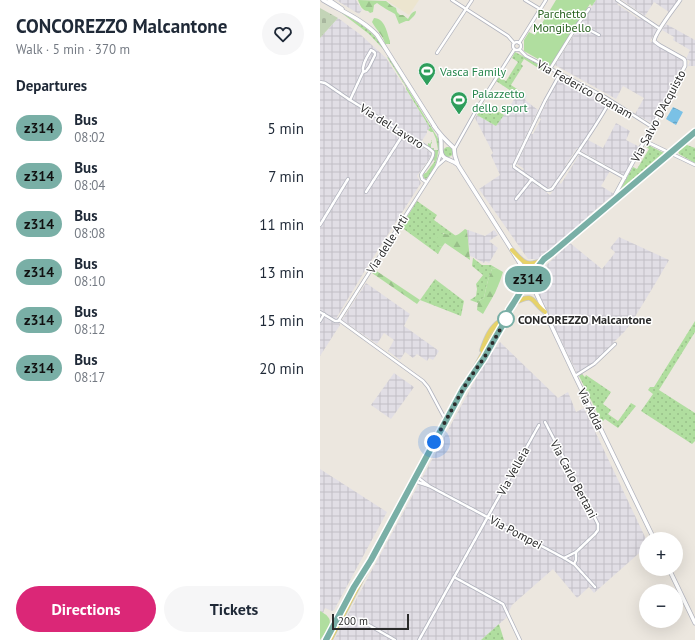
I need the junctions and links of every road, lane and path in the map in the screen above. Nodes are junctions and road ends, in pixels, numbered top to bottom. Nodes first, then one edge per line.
1 (323, 0) edge
2 (329, 0) edge
3 (452, 0) edge
4 (472, 0) edge
5 (526, 0) edge
6 (546, 0) edge
7 (617, 0) edge
8 (680, 0) edge
9 (466, 9) junction
10 (540, 9) junction
11 (589, 9) dead end
12 (352, 16) junction
13 (578, 24) junction
14 (660, 29) junction
15 (599, 35) dead end
16 (514, 43) junction
17 (519, 43) junction
18 (514, 50) junction
19 (520, 50) junction
20 (437, 53) dead end
21 (550, 69) junction
22 (364, 72) junction
23 (560, 74) junction
24 (320, 82) edge
25 (350, 100) junction
26 (610, 101) junction
27 (434, 126) junction
28 (652, 127) junction
29 (695, 132) edge
30 (404, 133) junction
31 (459, 141) junction
32 (645, 141) junction
33 (450, 145) junction
34 (441, 151) junction
35 (454, 152) junction
36 (578, 152) junction
37 (670, 154) junction
38 (446, 158) junction
39 (458, 164) junction
40 (437, 166) junction
41 (695, 166) edge
42 (624, 178) junction
43 (348, 179) dead end
44 (532, 179) junction
45 (426, 182) junction
46 (366, 192) dead end
47 (516, 200) dead end
48 (614, 201) junction
49 (320, 225) edge
50 (512, 250) junction
51 (544, 259) junction
52 (529, 278) junction
53 (513, 304) junction
54 (509, 310) junction
55 (320, 312) edge
56 (545, 312) junction
57 (324, 314) junction
58 (502, 319) junction
59 (320, 320) edge
60 (338, 321) junction
61 (488, 334) junction
62 (494, 338) junction
63 (615, 344) dead end
64 (481, 357) junction
65 (575, 376) junction
66 (467, 382) junction
67 (444, 417) dead end
68 (545, 422) dead end
69 (539, 425) dead end
70 (416, 475) junction
71 (414, 481) junction
72 (429, 486) junction
73 (488, 517) junction
74 (651, 532) edge
75 (576, 552) junction
76 (564, 558) junction
77 (371, 560) junction
78 (574, 564) junction
79 (672, 576) edge
80 (454, 577) junction
81 (595, 587) dead end
82 (360, 620) dead end
83 (695, 623) edge
84 (324, 640) edge
85 (330, 640) edge
86 (395, 640) edge
87 (419, 640) edge
88 (520, 640) edge

1 - 12 main road
2 - 12 main road
3 - 9 street
4 - 9 street
5 - 10 street
6 - 10 street
7 - 14 street
8 - 14 street
9 - 16 street
9 - 20 street
10 - 17 street
11 - 13 street
12 - 27 main road
13 - 15 street
13 - 21 street
14 - 28 street, Via Salvo D'Acquisto
16 - 17 street
16 - 18 street
17 - 19 street
18 - 19 street
18 - 31 street
19 - 21 street, Via Federico Ozanam
21 - 23 street, Via Federico Ozanam
22 - 22 street
22 - 25 street
23 - 26 street, Via Federico Ozanam
23 - 44 street
24 - 25 street, Via del Lavoro
25 - 30 street, Via del Lavoro
26 - 28 street, Via Federico Ozanam
26 - 36 street
27 - 33 main road
27 - 34 main road
28 - 32 street, Via Salvo D'Acquisto
29 - 37 main road
30 - 45 street, Via del Lavoro
30 - 46 street
31 - 33 street
31 - 35 street
32 - 37 street
32 - 42 street, Via Salvo D'Acquisto
33 - 34 main road
33 - 35 main road
34 - 38 main road
34 - 40 street, Via delle Arti
35 - 38 main road
35 - 39 main road, Via Adda
36 - 42 street
36 - 44 street
37 - 41 street
37 - 48 main road
38 - 39 main road
38 - 40 street, Via delle Arti
39 - 50 main road, Via Adda
40 - 45 street, Via delle Arti
42 - 48 street, Via Salvo D'Acquisto
43 - 49 street
44 - 47 street
45 - 60 street, Via delle Arti
48 - 51 main road
50 - 51 main road
50 - 52 main road, Via Adda
51 - 52 main road
52 - 53 main road
52 - 56 main road, Via Adda
53 - 54 main road
53 - 56 main road
54 - 58 main road
54 - 62 main road
55 - 57 street
56 - 65 main road, Via Adda
57 - 59 street
57 - 60 street
58 - 61 main road
58 - 62 main road
60 - 67 street
61 - 62 main road
61 - 62 main road
61 - 64 main road
62 - 64 main road
62 - 66 main road
63 - 65 street
64 - 66 main road
65 - 74 main road, Via Adda
66 - 70 main road
68 - 75 street, Via Carlo Bertani
69 - 73 street, Via Velleia
70 - 71 main road
70 - 72 street, Via Pompei
71 - 72 street, Via Pompei
71 - 77 main road
72 - 73 street, Via Pompei
73 - 76 street, Via Pompei
73 - 80 street, Via Velleia
75 - 76 street, Via Carlo Bertani
75 - 78 street
76 - 78 street, Via Pompei
77 - 84 main road
77 - 85 main road
78 - 81 street, Via Pompei
79 - 83 main road
80 - 87 street, Via Velleia
80 - 88 street
82 - 86 street

